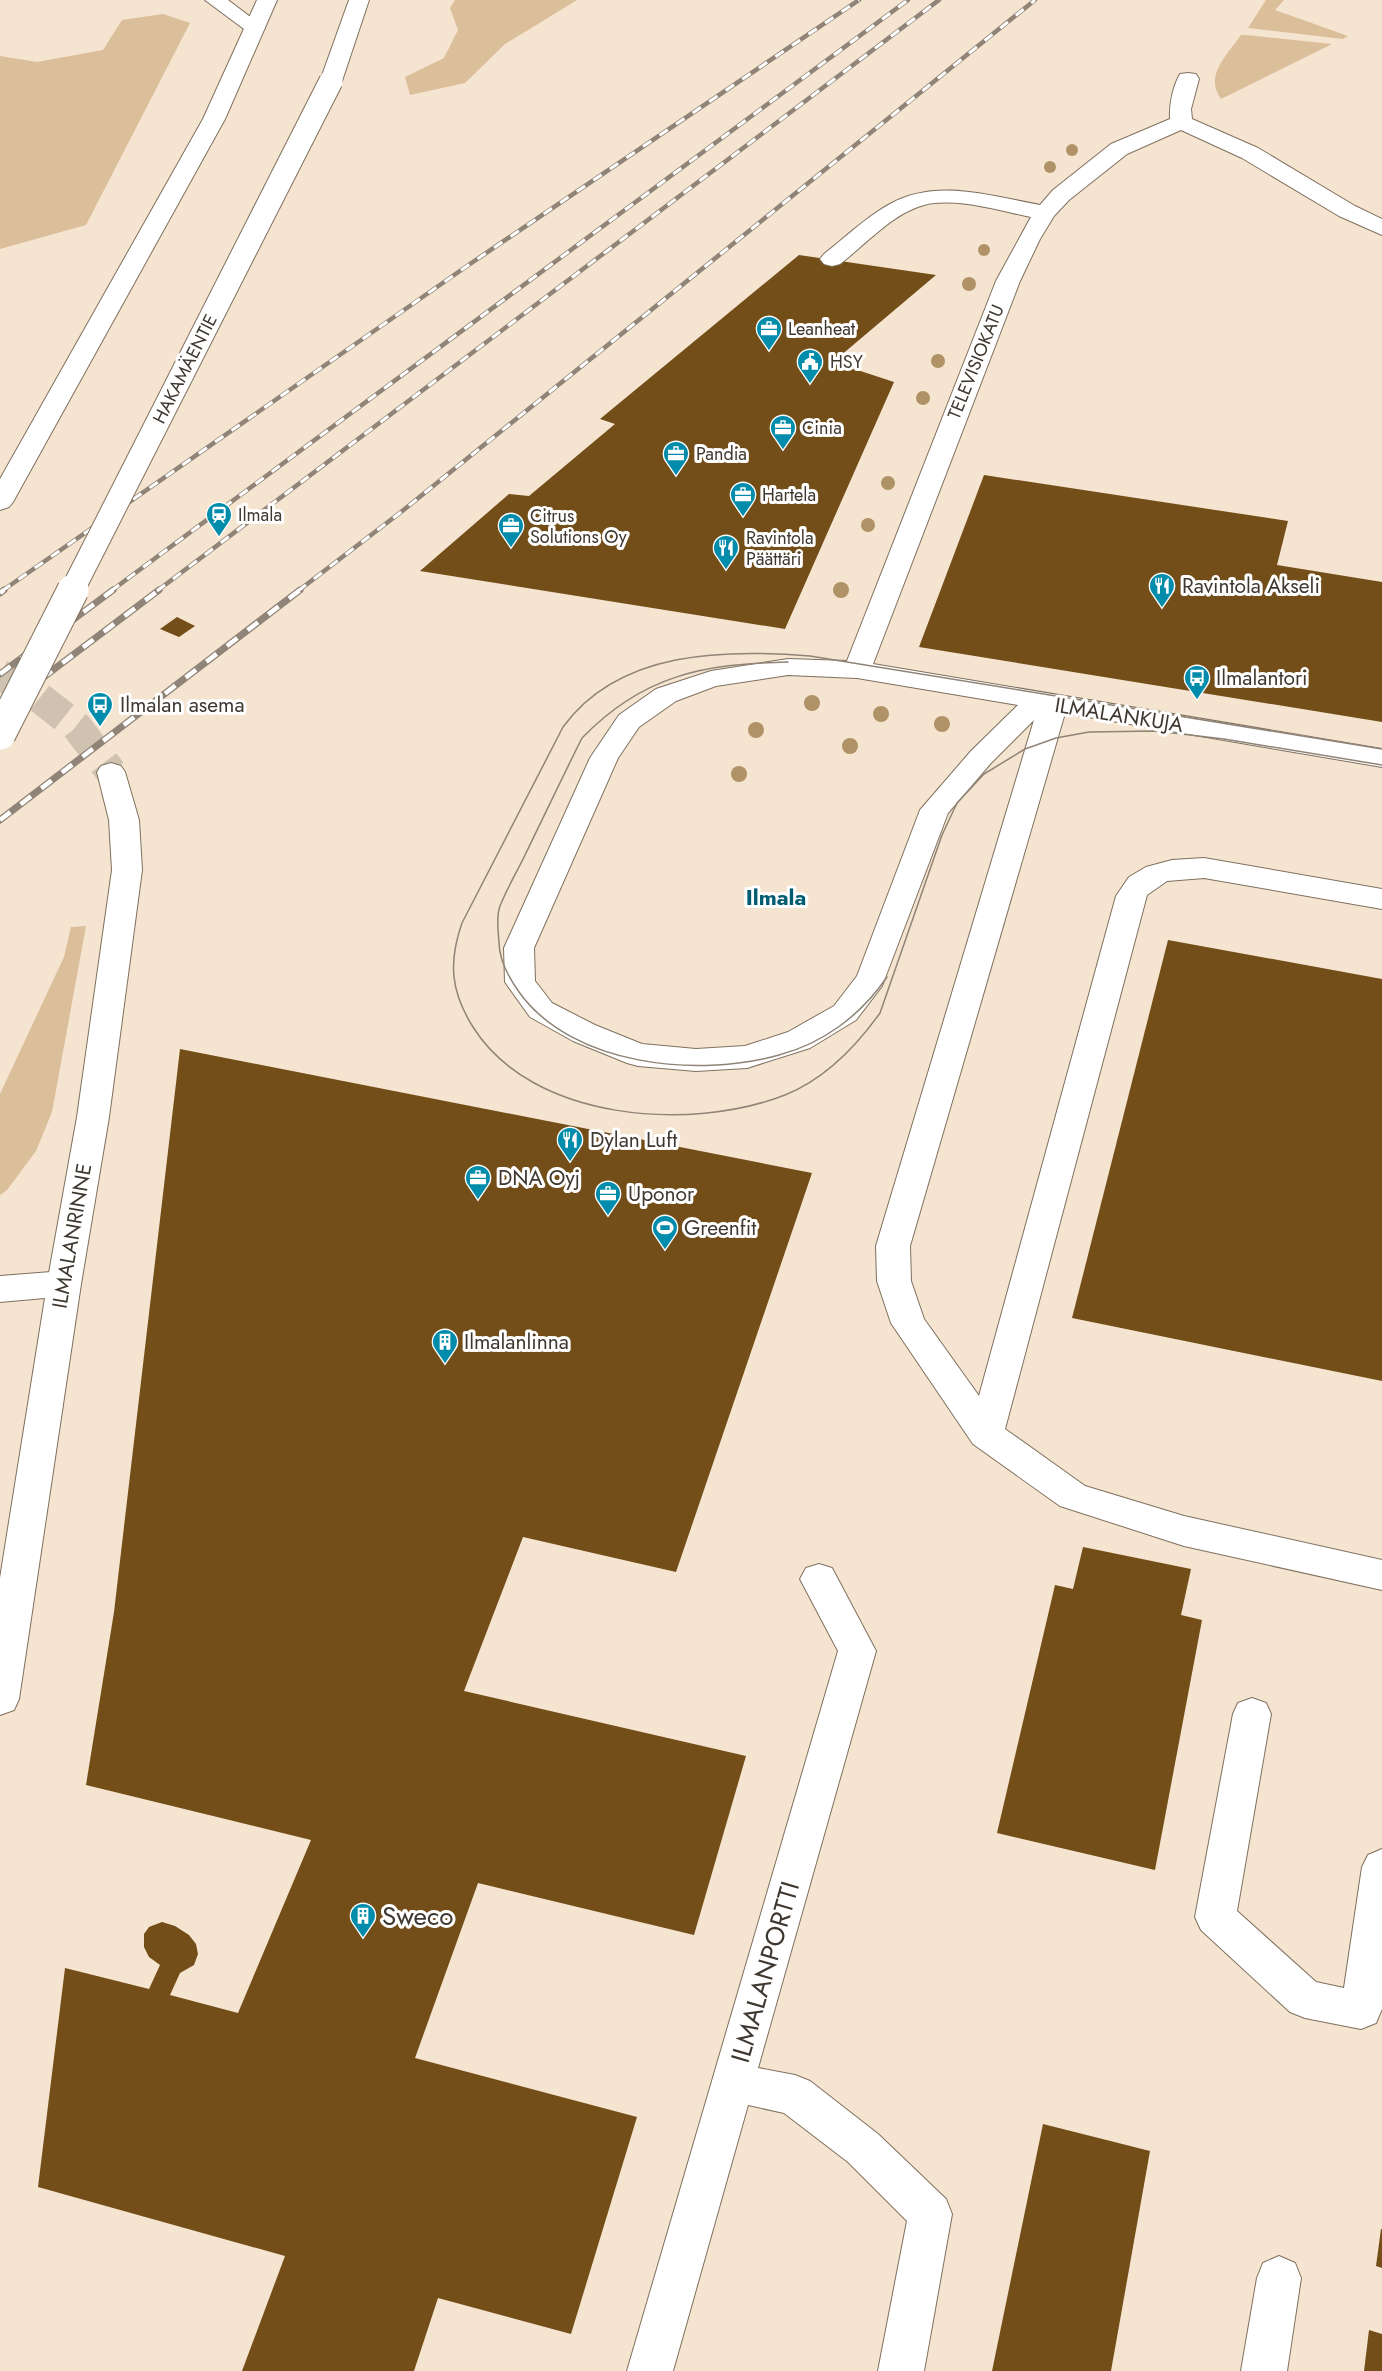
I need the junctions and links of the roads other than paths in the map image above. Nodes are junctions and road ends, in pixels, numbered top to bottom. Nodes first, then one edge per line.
1 (215, 0) edge
2 (267, 0) edge
3 (358, 0) edge
4 (255, 28) junction
5 (1188, 79) dead end
6 (1181, 122) junction
7 (1045, 213) junction
8 (1382, 228) edge
9 (832, 260) dead end
10 (0, 502) edge
11 (857, 670) junction
12 (1045, 703) junction
13 (0, 734) edge
14 (1382, 758) edge
15 (111, 772) tunnel mouth
16 (1382, 898) edge
17 (64, 1284) junction
18 (0, 1289) edge
19 (986, 1434) junction
20 (1382, 1575) edge
21 (819, 1579) dead end
22 (0, 1699) edge
23 (1252, 1714) dead end
24 (1382, 1867) edge
25 (733, 2082) junction
26 (1279, 2278) dead end
27 (650, 2371) edge
28 (901, 2371) edge
29 (1264, 2371) edge

1 - 4 main road
2 - 4 main road
3 - 13 main road, HAKAMÄENTIE, bridge
4 - 10 main road
5 - 6 main road
6 - 7 main road, TELEVISIOKATU
6 - 8 main road
7 - 9 main road
7 - 11 main road, TELEVISIOKATU
11 - 12 main road, ILMALANKUJA
11 - 12 main road, ILMALANKUJA
12 - 14 main road, ILMALANKUJA
12 - 19 main road
15 - 17 main road, ILMALANRINNE
16 - 19 main road
17 - 18 main road
17 - 22 main road, ILMALANRINNE
19 - 20 main road
21 - 25 main road, ILMALANPORTTI
23 - 24 main road
25 - 27 main road, ILMALANPORTTI
25 - 28 main road
26 - 29 main road

